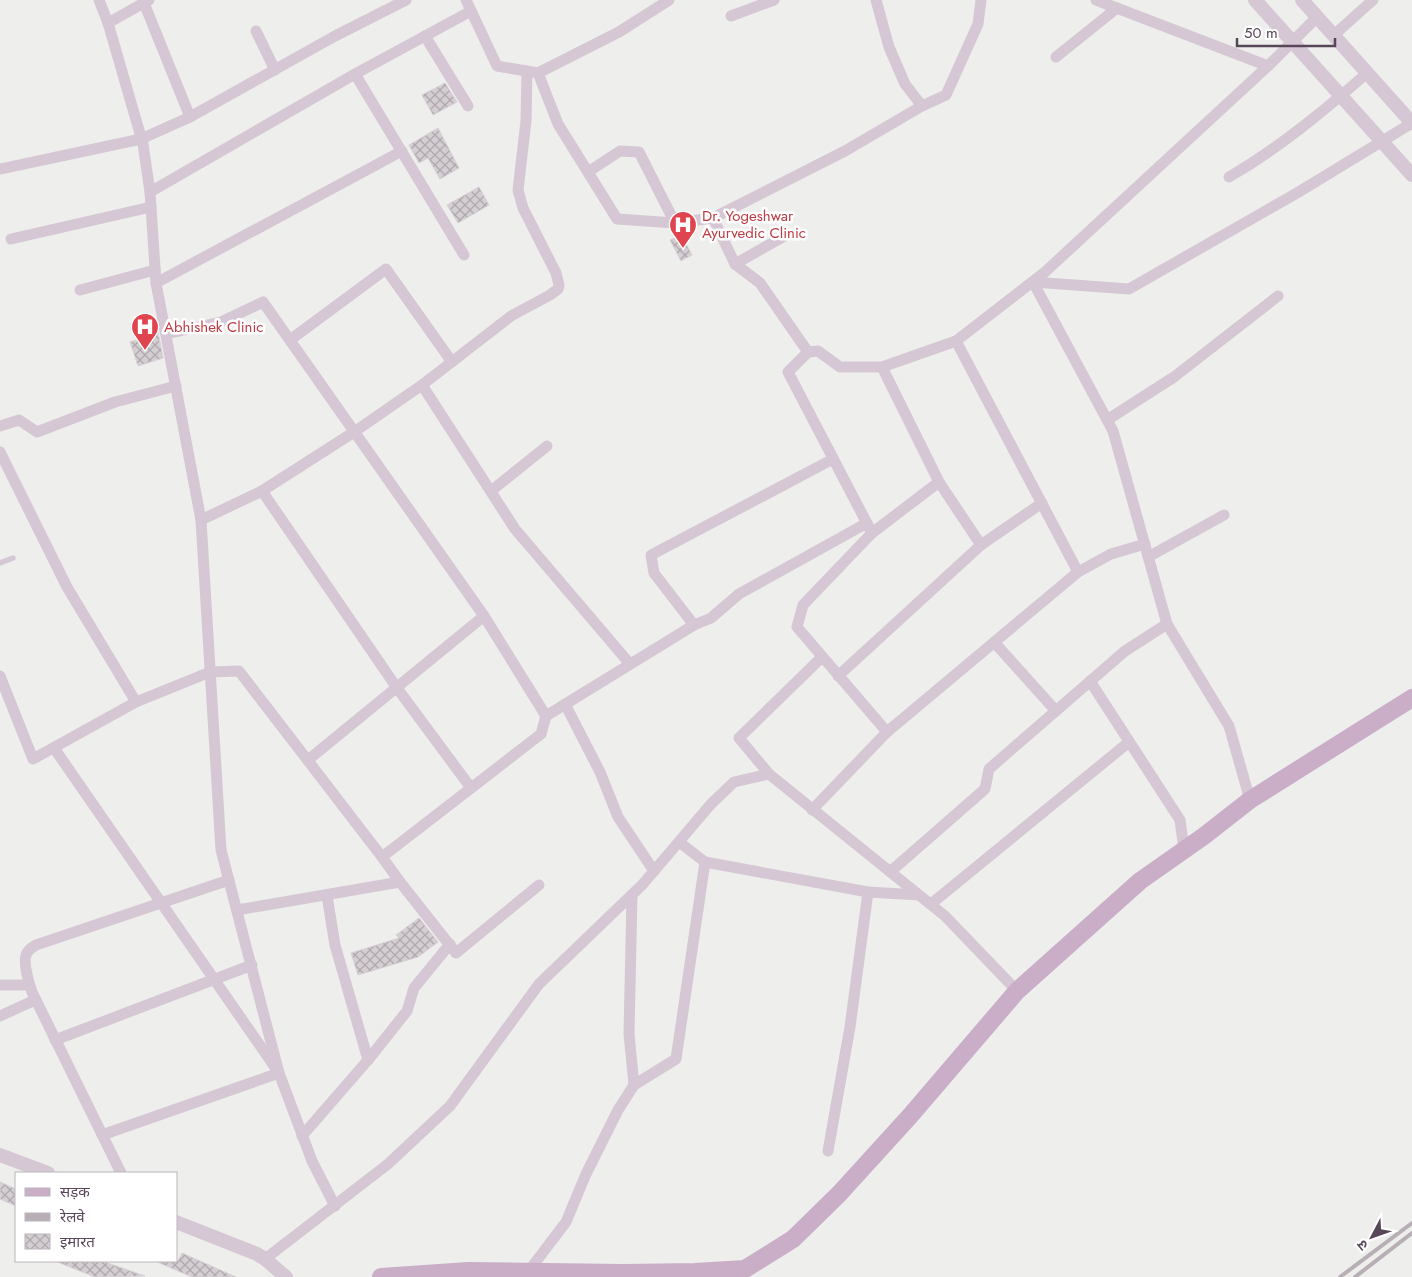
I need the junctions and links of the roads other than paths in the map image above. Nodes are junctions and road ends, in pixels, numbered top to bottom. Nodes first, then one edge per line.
1 (99, 0) edge
2 (406, 0) edge
3 (466, 0) edge
4 (669, 0) edge
5 (774, 0) edge
6 (876, 0) edge
7 (981, 0) edge
8 (1096, 0) edge
9 (1256, 0) edge
10 (1302, 0) edge
11 (1373, 0) edge
12 (146, 2) edge
13 (1118, 8) junction
14 (471, 11) junction
15 (731, 16) dead end
16 (1317, 17) junction
17 (108, 23) junction
18 (256, 31) dead end
19 (425, 36) junction
20 (1334, 36) junction
21 (1292, 41) junction
22 (1056, 58) dead end
23 (1268, 66) junction
24 (275, 70) junction
25 (532, 72) junction
26 (1367, 73) junction
27 (356, 74) junction
28 (1341, 96) junction
29 (468, 106) dead end
30 (922, 106) junction
31 (190, 118) junction
32 (1412, 123) edge
33 (141, 139) junction
34 (1382, 142) junction
35 (402, 151) junction
36 (0, 169) edge
37 (588, 172) junction
38 (1412, 175) edge
39 (1229, 177) dead end
40 (150, 192) junction
41 (151, 206) junction
42 (713, 218) junction
43 (675, 222) junction
44 (788, 234) dead end
45 (10, 239) dead end
46 (464, 255) dead end
47 (735, 264) junction
48 (155, 270) junction
49 (1034, 282) junction
50 (156, 283) junction
51 (80, 290) dead end
52 (1278, 296) dead end
53 (166, 334) junction
54 (290, 340) junction
55 (956, 341) junction
56 (808, 352) junction
57 (452, 362) junction
58 (882, 367) junction
59 (422, 385) junction
60 (176, 386) junction
61 (1107, 420) junction
62 (0, 426) edge
63 (354, 432) junction
64 (547, 446) dead end
65 (0, 452) edge
66 (833, 459) junction
67 (940, 482) junction
68 (262, 491) junction
69 (490, 491) junction
70 (1042, 503) junction
71 (1224, 516) dead end
72 (201, 520) junction
73 (870, 528) junction
74 (1145, 544) junction
75 (981, 545) junction
76 (1148, 557) junction
77 (13, 558) dead end
78 (0, 563) edge
79 (1078, 572) junction
80 (484, 616) junction
81 (1167, 624) junction
82 (694, 625) junction
83 (994, 642) junction
84 (822, 657) junction
85 (630, 664) junction
86 (210, 672) junction
87 (0, 676) edge
88 (838, 676) junction
89 (1090, 681) junction
90 (396, 688) junction
91 (1412, 698) edge
92 (136, 702) junction
93 (565, 704) junction
94 (1056, 710) junction
95 (546, 716) junction
96 (887, 732) junction
97 (1129, 742) junction
98 (54, 748) junction
99 (308, 760) junction
100 (769, 774) junction
101 (471, 788) junction
102 (1250, 800) junction
103 (812, 810) junction
104 (679, 842) junction
105 (1184, 850) junction
106 (382, 857) junction
107 (705, 862) junction
108 (654, 871) junction
109 (890, 872) junction
110 (229, 880) junction
111 (400, 882) junction
112 (539, 885) dead end
113 (868, 892) junction
114 (919, 895) junction
115 (327, 896) junction
116 (632, 896) junction
117 (161, 902) junction
118 (931, 904) junction
119 (237, 910) junction
120 (450, 944) junction
121 (252, 965) junction
122 (214, 979) junction
123 (0, 985) edge
124 (30, 985) junction
125 (1017, 991) junction
126 (35, 1000) junction
127 (0, 1016) edge
128 (56, 1040) junction
129 (368, 1060) junction
130 (279, 1073) junction
131 (634, 1084) junction
132 (102, 1134) junction
133 (302, 1136) junction
134 (828, 1151) dead end
135 (0, 1155) edge
136 (45, 1172) edge
137 (121, 1172) edge
138 (335, 1206) junction
139 (178, 1223) edge
140 (265, 1259) junction
141 (528, 1272) junction
142 (418, 1275) edge
143 (286, 1277) edge
144 (381, 1277) edge

1 - 17 street
2 - 24 street
3 - 14 street
4 - 25 street
5 - 15 street
6 - 30 street
7 - 30 street
8 - 13 street
9 - 21 street
10 - 16 street
11 - 20 street
12 - 17 street
12 - 31 street
13 - 22 street
13 - 23 street
14 - 19 street
14 - 25 street
16 - 20 street
16 - 21 street
17 - 33 street
18 - 24 street
19 - 27 street
19 - 29 street
20 - 26 street
21 - 23 street
21 - 28 street
23 - 49 street
24 - 31 street
25 - 37 street
25 - 57 street
26 - 28 street
26 - 32 street
27 - 35 street
27 - 40 street
28 - 34 street
28 - 39 street
30 - 42 street
31 - 33 street
32 - 34 street
33 - 36 street
33 - 40 street
34 - 38 street
34 - 49 street
35 - 46 street
35 - 50 street
37 - 43 street
37 - 43 street
40 - 41 street
41 - 45 street
41 - 48 street
42 - 43 street
42 - 47 street
44 - 47 street
47 - 56 street
48 - 50 street
48 - 51 street
49 - 55 street
49 - 61 street
50 - 53 street
52 - 61 street
53 - 54 street
53 - 60 street
54 - 57 street
54 - 63 street
55 - 58 street
55 - 70 street
56 - 58 street
56 - 66 street
57 - 59 street
58 - 67 street
59 - 63 street
59 - 69 street
60 - 62 street
60 - 72 street
61 - 74 street
63 - 68 street
63 - 80 street
64 - 69 street
65 - 92 street
66 - 73 street
66 - 82 street
67 - 73 street
67 - 75 street
68 - 72 street
68 - 90 street
69 - 85 street
70 - 75 street
70 - 79 street
71 - 76 street
72 - 86 street
73 - 82 street
73 - 84 street
74 - 76 street
74 - 79 street
75 - 88 street
76 - 81 street
77 - 78 lane
79 - 83 street
80 - 90 street
80 - 95 street
81 - 89 street
81 - 102 street
82 - 85 street
83 - 94 street
83 - 96 street
84 - 88 street
84 - 100 street
85 - 93 street
86 - 92 street
86 - 99 street
86 - 110 street
87 - 98 street
88 - 96 street
89 - 94 street
89 - 97 street
90 - 99 street
90 - 101 street
91 - 102 main road
92 - 98 street
93 - 95 street
93 - 108 street
94 - 109 street
95 - 101 street
96 - 103 street
97 - 105 street
97 - 118 street
98 - 117 street
99 - 106 street
100 - 103 street
100 - 104 street
101 - 106 street
102 - 105 main road
103 - 109 street
104 - 107 street
104 - 108 street
105 - 125 main road
106 - 111 street
107 - 113 street
107 - 131 street
108 - 116 street
109 - 114 street
110 - 117 street
110 - 119 street
111 - 115 street
111 - 120 street
112 - 120 street
113 - 114 street
113 - 134 street
114 - 118 street
115 - 119 street
115 - 129 street
116 - 131 street
116 - 138 street
117 - 122 street
117 - 124 street
118 - 125 street
119 - 121 street
120 - 129 street
121 - 122 street
121 - 130 street
122 - 128 street
122 - 130 street
123 - 124 street
124 - 126 street
125 - 141 main road
126 - 127 street
126 - 128 street
128 - 132 street
129 - 133 street
130 - 132 street
130 - 133 street
131 - 141 street
132 - 137 street
133 - 138 street
135 - 136 street
138 - 140 street
139 - 140 street
140 - 143 street
141 - 142 main road
142 - 144 main road

